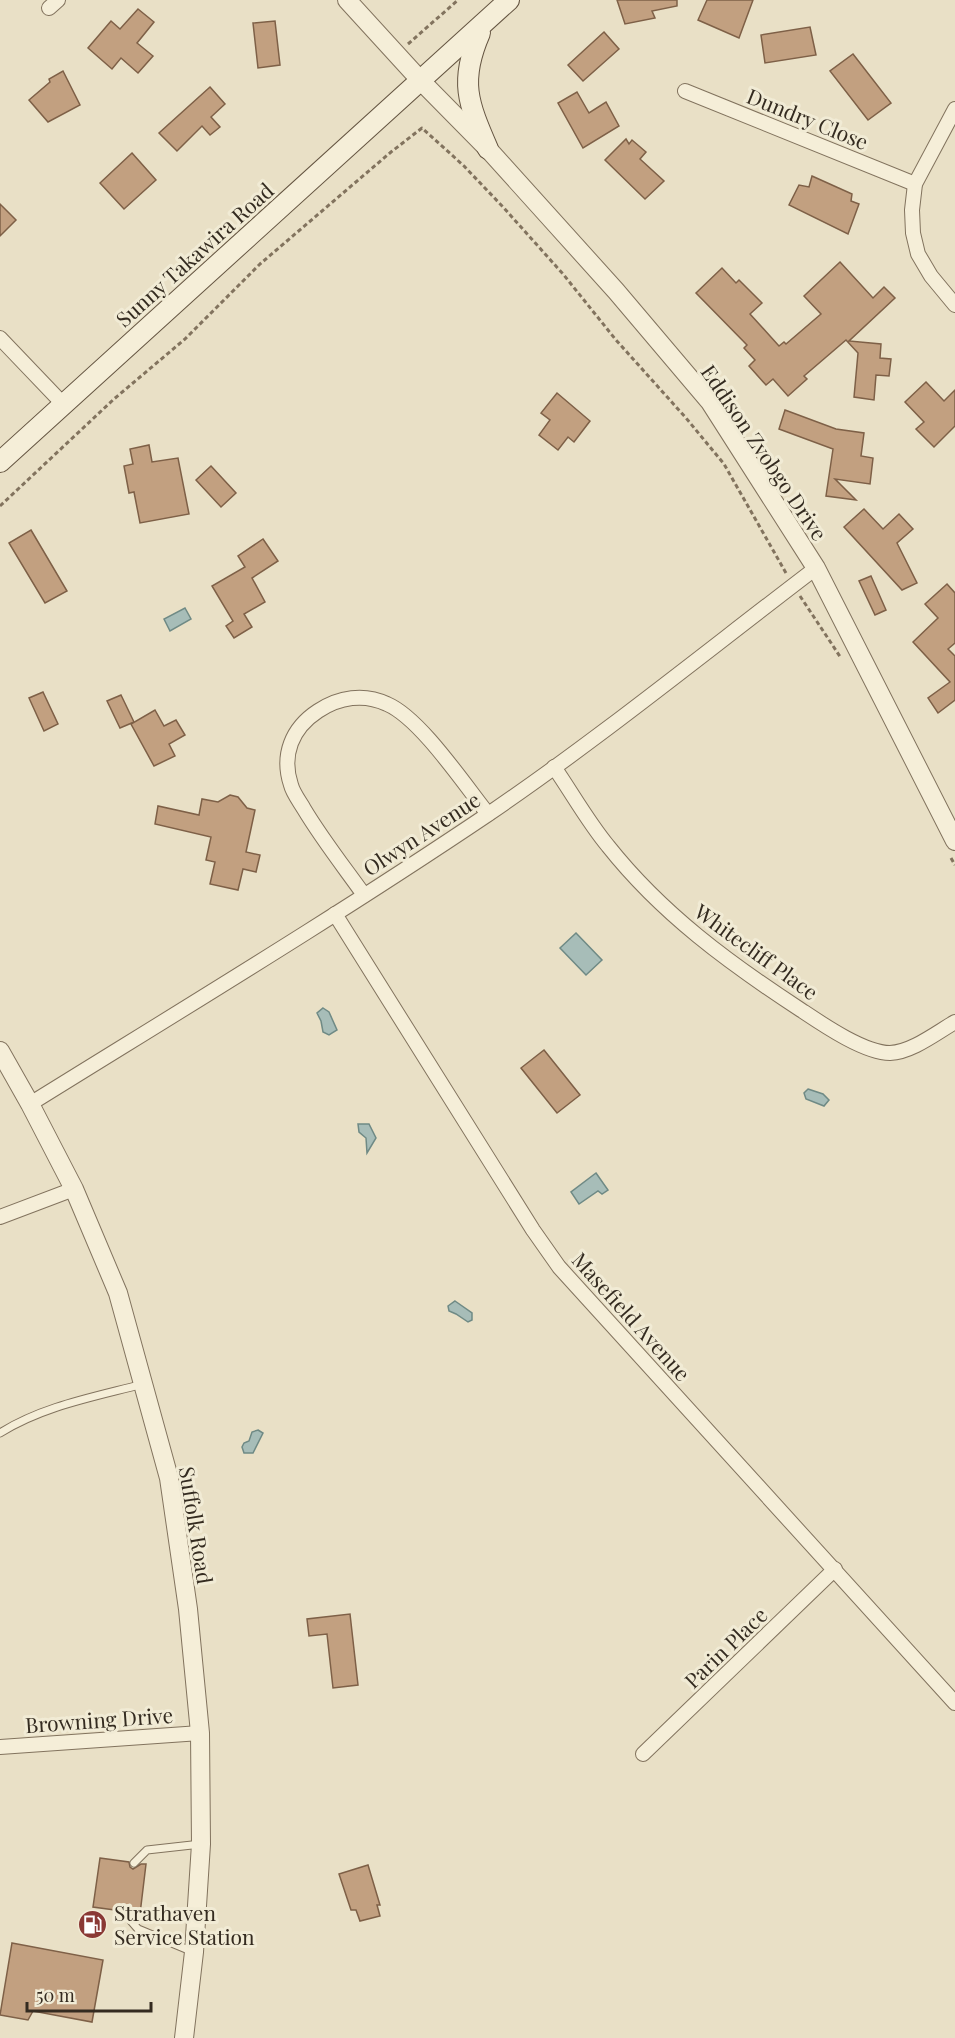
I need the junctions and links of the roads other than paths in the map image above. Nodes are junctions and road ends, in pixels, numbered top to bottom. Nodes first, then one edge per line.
1 (347, 0) edge
2 (509, 0) edge
3 (484, 25) junction
4 (421, 81) junction
5 (685, 92) dead end
6 (955, 109) edge
7 (488, 149) junction
8 (915, 184) junction
9 (955, 305) edge
10 (0, 338) edge
11 (64, 405) junction
12 (0, 462) edge
13 (816, 568) junction
14 (554, 767) junction
15 (488, 814) junction
16 (955, 841) edge
17 (364, 895) junction
18 (335, 914) junction
19 (955, 1022) edge
20 (0, 1051) edge
21 (30, 1104) junction
22 (74, 1189) junction
23 (0, 1217) edge
24 (143, 1384) junction
25 (0, 1433) edge
26 (835, 1569) junction
27 (955, 1703) edge
28 (200, 1733) junction
29 (0, 1747) edge
30 (643, 1754) dead end
31 (201, 1844) junction
32 (134, 1863) dead end
33 (127, 1912) dead end
34 (194, 1952) junction
35 (184, 2038) edge

1 - 4 street, Eddison Zvobgo Drive
2 - 3 main road, Sunny Takawira Road
3 - 4 main road, Sunny Takawira Road
3 - 7 main road
4 - 7 street, Eddison Zvobgo Drive
4 - 11 main road, Sunny Takawira Road
5 - 8 street, Dundry Close
6 - 8 street
7 - 13 street, Eddison Zvobgo Drive
8 - 9 street
10 - 11 street
11 - 12 main road, Sunny Takawira Road
13 - 14 street, Olwyn Avenue
13 - 16 street, Eddison Zvobgo Drive
14 - 15 street, Olwyn Avenue
14 - 19 street, Whitecliff Place
15 - 17 street, Olwyn Avenue
15 - 17 street
17 - 18 street, Olwyn Avenue
18 - 21 street, Olwyn Avenue
18 - 26 street, Masefield Avenue
20 - 21 street, Suffolk Road
21 - 22 street, Suffolk Road
22 - 23 street
22 - 24 street, Suffolk Road
24 - 25 lane
24 - 28 street, Suffolk Road
26 - 27 street, Masefield Avenue
26 - 30 street, Parin Place
28 - 29 street, Browning Drive
28 - 31 street, Suffolk Road
31 - 32 lane
31 - 34 street, Suffolk Road
33 - 34 lane
34 - 35 street, Suffolk Road

